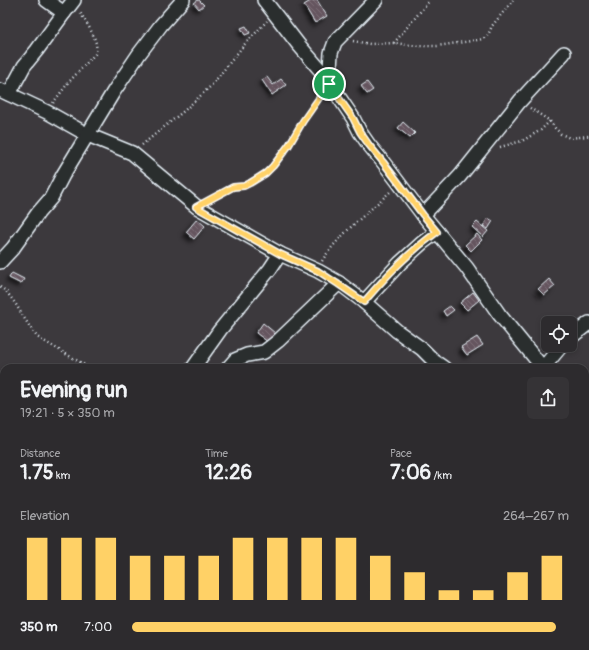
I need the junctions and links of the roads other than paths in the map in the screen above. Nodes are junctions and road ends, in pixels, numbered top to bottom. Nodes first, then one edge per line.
1 (46, 0) edge
2 (74, 0) edge
3 (182, 0) edge
4 (264, 0) edge
5 (376, 0) edge
6 (64, 13) junction
7 (564, 53) dead end
8 (329, 84) junction
9 (4, 92) edge
10 (88, 135) junction
11 (423, 215) junction
12 (437, 232) junction
13 (280, 254) junction
14 (0, 262) edge
15 (338, 284) junction
16 (364, 302) junction
17 (589, 323) edge
18 (577, 332) edge
19 (557, 352) edge
20 (196, 364) edge
21 (232, 364) edge
22 (438, 364) edge
23 (541, 364) edge
24 (547, 364) edge

1 - 6 street
2 - 6 street
3 - 10 street
4 - 8 street
5 - 8 street
6 - 9 street
7 - 11 street
8 - 11 street
9 - 10 street
10 - 13 street
10 - 14 street
11 - 12 street
12 - 16 street
12 - 23 street
13 - 15 street
13 - 20 street
15 - 16 street
15 - 21 street
16 - 22 street
17 - 18 street
19 - 24 street

